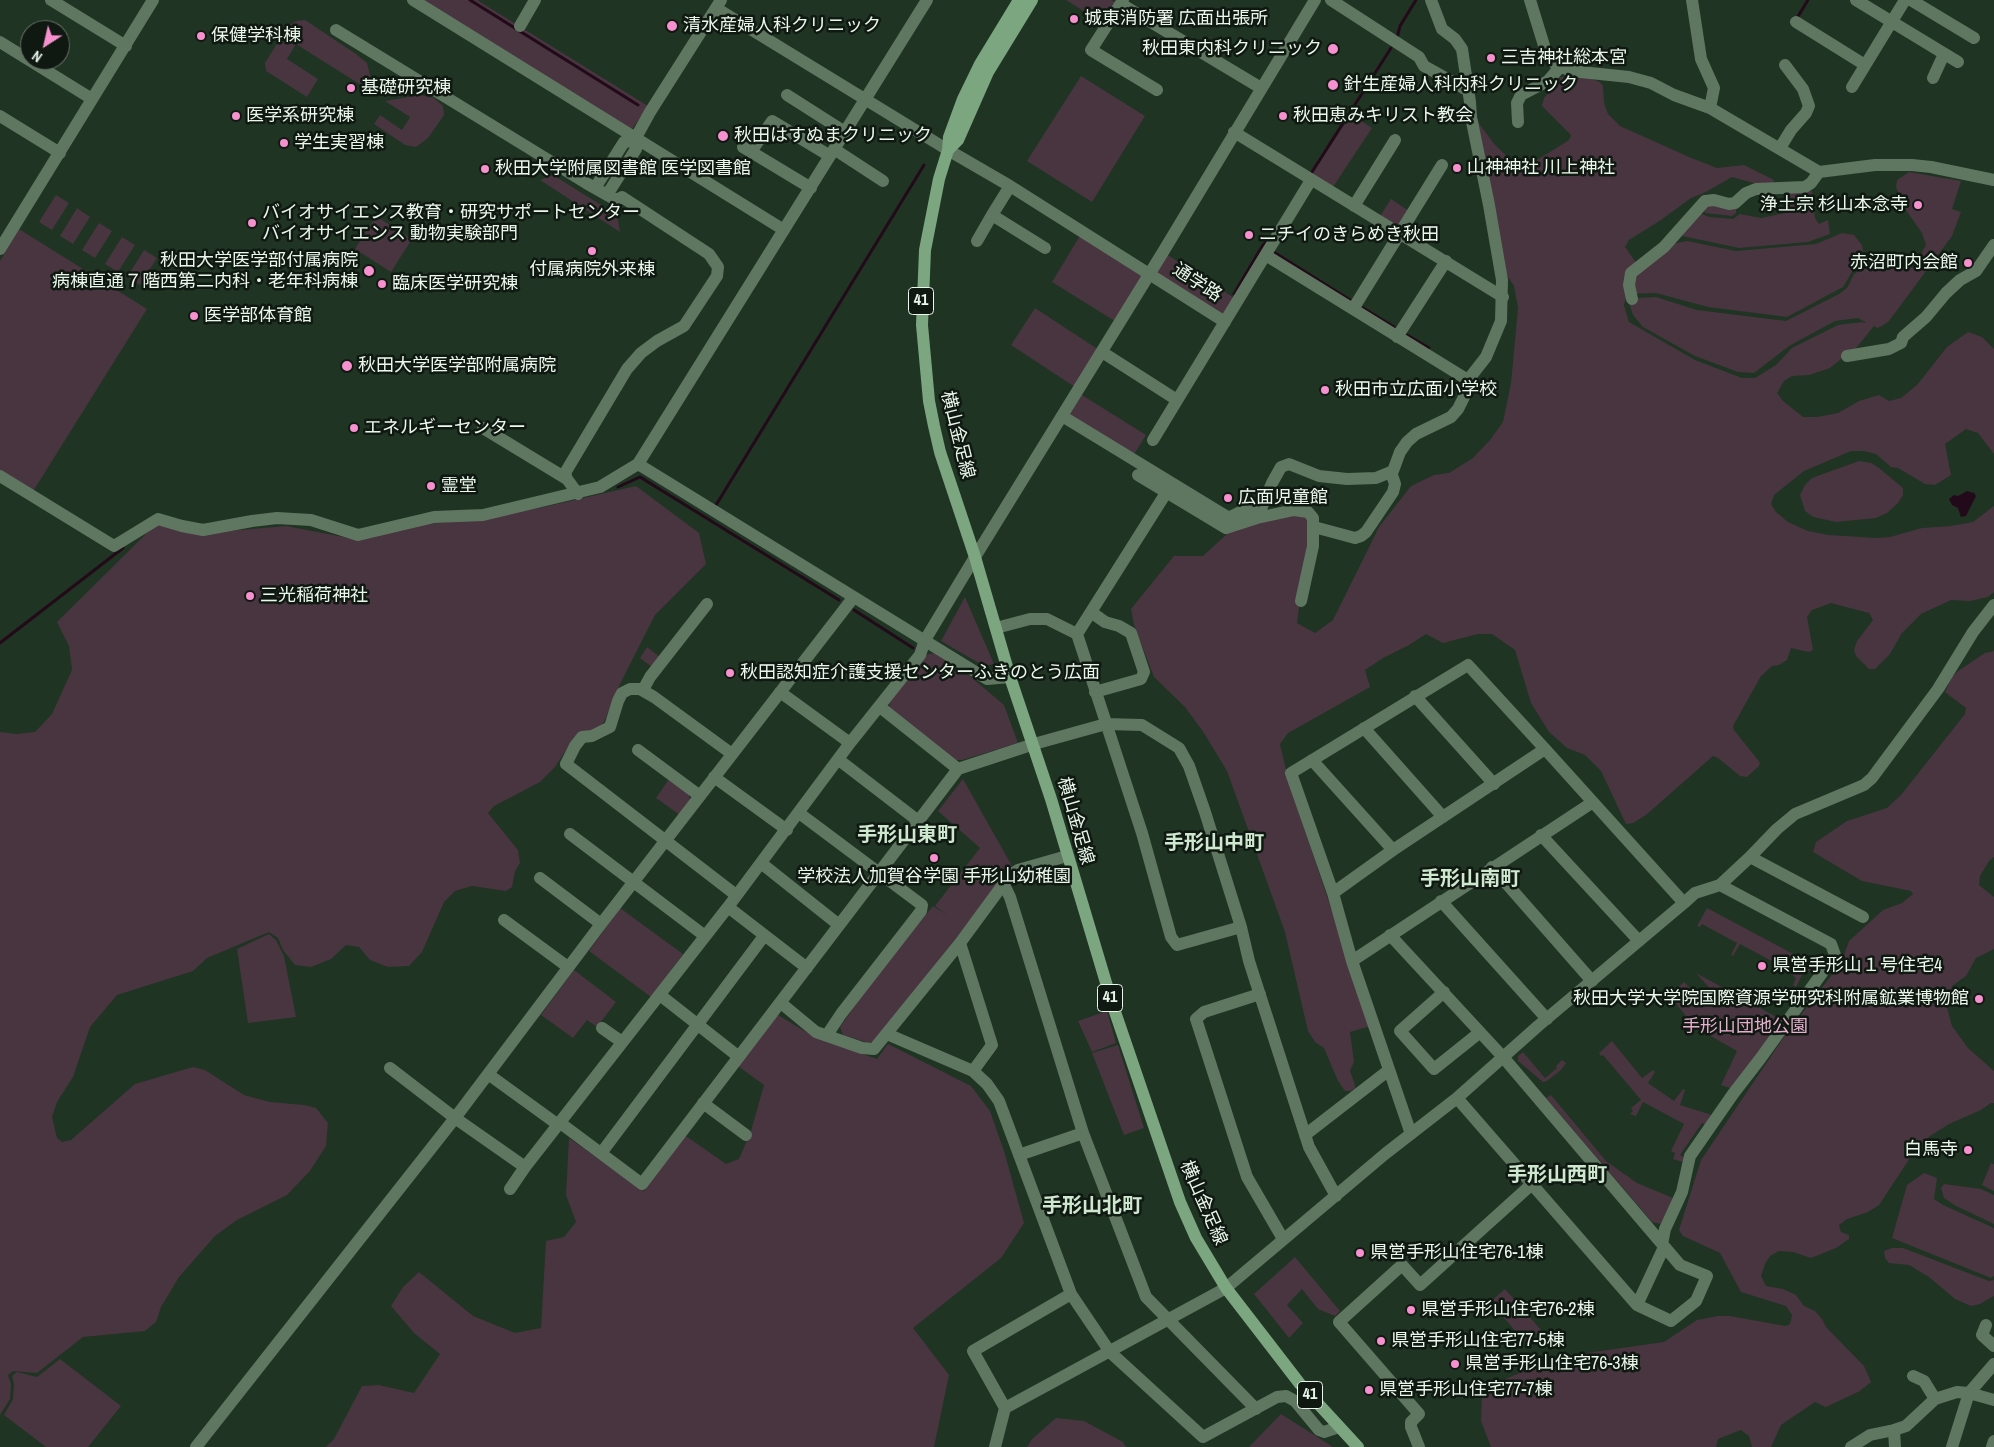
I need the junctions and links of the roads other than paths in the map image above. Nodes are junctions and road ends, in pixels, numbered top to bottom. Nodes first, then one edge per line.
1 (51, 0) edge
2 (153, 0) edge
3 (413, 0) edge
4 (535, 0) edge
5 (927, 0) edge
6 (1019, 0) edge
7 (1032, 0) edge
8 (1315, 0) edge
9 (1331, 0) edge
10 (1431, 0) edge
11 (1530, 0) edge
12 (1692, 0) edge
13 (1856, 0) edge
14 (1905, 0) edge
15 (1911, 0) edge
16 (1122, 2) edge
17 (718, 4) edge
18 (1796, 22) dead end
19 (1892, 22) junction
20 (520, 26) dead end
21 (336, 30) dead end
22 (1974, 38) dead end
23 (0, 42) edge
24 (126, 46) junction
25 (1944, 54) junction
26 (1958, 62) dead end
27 (1785, 65) dead end
28 (1865, 65) junction
29 (1560, 67) junction
30 (1933, 78) dead end
31 (1852, 87) dead end
32 (1260, 88) junction
33 (1157, 90) dead end
34 (1467, 90) junction
35 (787, 95) dead end
36 (92, 99) junction
37 (867, 99) junction
38 (1710, 108) junction
39 (0, 116) edge
40 (1518, 122) dead end
41 (845, 132) junction
42 (1234, 132) junction
43 (635, 140) junction
44 (1394, 140) dead end
45 (1780, 148) junction
46 (948, 150) junction
47 (60, 153) junction
48 (832, 153) junction
49 (1442, 165) dead end
50 (1819, 172) junction
51 (1311, 180) junction
52 (1994, 180) edge
53 (883, 181) dead end
54 (595, 188) junction
55 (811, 188) junction
56 (1008, 188) junction
57 (607, 195) junction
58 (1354, 206) junction
59 (992, 215) junction
60 (784, 230) junction
61 (1399, 234) junction
62 (977, 241) dead end
63 (1994, 245) edge
64 (1045, 248) dead end
65 (0, 249) edge
66 (1269, 252) junction
67 (1446, 261) junction
68 (1148, 276) junction
69 (1503, 297) junction
70 (1632, 298) dead end
71 (1353, 309) junction
72 (1225, 322) junction
73 (1397, 337) junction
74 (1102, 352) junction
75 (1847, 356) dead end
76 (1468, 380) junction
77 (1177, 400) junction
78 (1062, 416) junction
79 (483, 428) dead end
80 (1153, 440) dead end
81 (638, 464) junction
82 (1391, 472) junction
83 (1138, 475) dead end
84 (0, 476) edge
85 (567, 480) junction
86 (1166, 492) junction
87 (578, 494) junction
88 (1259, 512) junction
89 (1314, 528) junction
90 (975, 557) junction
91 (854, 598) junction
92 (1301, 601) dead end
93 (707, 604) dead end
94 (1994, 605) edge
95 (1091, 612) junction
96 (996, 628) junction
97 (1077, 634) junction
98 (926, 640) junction
99 (1010, 677) junction
100 (643, 690) junction
101 (780, 692) junction
102 (1096, 692) junction
103 (1415, 696) junction
104 (880, 707) junction
105 (1106, 724) junction
106 (1364, 728) junction
107 (850, 743) junction
108 (1034, 744) junction
109 (1545, 749) junction
110 (638, 750) dead end
111 (732, 754) junction
112 (839, 760) junction
113 (1312, 760) junction
114 (958, 769) junction
115 (714, 778) junction
116 (1494, 784) junction
117 (700, 796) junction
118 (1593, 802) junction
119 (799, 813) junction
120 (1443, 817) junction
121 (917, 820) junction
122 (786, 830) junction
123 (570, 834) dead end
124 (1541, 835) junction
125 (665, 840) junction
126 (1393, 850) junction
127 (1067, 856) junction
128 (1750, 858) junction
129 (761, 863) junction
130 (1492, 867) junction
131 (880, 873) junction
132 (540, 878) dead end
133 (633, 882) junction
134 (1003, 883) junction
135 (1720, 884) junction
136 (1333, 893) junction
137 (736, 895) junction
138 (1441, 901) junction
139 (1684, 902) junction
140 (728, 907) junction
141 (1862, 917) dead end
142 (504, 920) dead end
143 (601, 924) junction
144 (839, 925) junction
145 (1241, 927) junction
146 (1390, 935) junction
147 (705, 936) junction
148 (764, 936) junction
149 (1639, 941) junction
150 (960, 944) junction
151 (1352, 961) junction
152 (568, 967) junction
153 (808, 968) junction
154 (1592, 981) junction
155 (1444, 992) junction
156 (1260, 994) junction
157 (660, 995) junction
158 (781, 1003) junction
159 (1547, 1019) junction
160 (699, 1025) junction
161 (602, 1028) dead end
162 (1479, 1033) junction
163 (887, 1034) junction
164 (827, 1035) junction
165 (622, 1042) junction
166 (739, 1057) junction
167 (1503, 1057) junction
168 (390, 1068) dead end
169 (1389, 1070) junction
170 (973, 1071) junction
171 (488, 1074) junction
172 (1457, 1098) junction
173 (703, 1103) junction
174 (456, 1118) junction
175 (558, 1123) junction
176 (1083, 1133) junction
177 (1411, 1134) junction
178 (746, 1135) dead end
179 (1305, 1135) junction
180 (602, 1152) junction
181 (1019, 1155) junction
182 (525, 1167) junction
183 (1532, 1184) junction
184 (510, 1189) dead end
185 (1336, 1196) junction
186 (1283, 1239) junction
187 (1663, 1246) junction
188 (1226, 1288) junction
189 (1070, 1294) junction
190 (1637, 1305) junction
191 (1168, 1320) junction
192 (1986, 1325) dead end
193 (1994, 1346) edge
194 (1110, 1352) junction
195 (1994, 1364) edge
196 (1913, 1376) dead end
197 (1968, 1393) junction
198 (1935, 1398) junction
199 (1994, 1400) edge
200 (1004, 1408) junction
201 (1256, 1409) junction
202 (1339, 1427) junction
203 (1894, 1430) junction
204 (1994, 1441) edge
205 (196, 1447) edge
206 (995, 1447) edge
207 (1358, 1447) edge
208 (1419, 1447) edge
209 (1851, 1447) edge
210 (1895, 1447) edge
211 (1952, 1447) edge
212 (1992, 1447) edge

1 - 24 street
2 - 24 street
3 - 43 street
4 - 20 street
5 - 37 street
6 - 46 main road, 横山金足線 / 41
7 - 46 main road, 横山金足線 / 41
8 - 32 street
9 - 34 street
10 - 34 street
11 - 29 street
12 - 38 street
13 - 19 street
14 - 19 street
15 - 22 street
16 - 32 street
16 - 33 street
17 - 37 street, 通学路
17 - 43 street
18 - 28 street
19 - 25 street
19 - 28 street
21 - 54 street
23 - 36 street
24 - 36 street
25 - 26 street
25 - 30 street
27 - 45 street
28 - 31 street
29 - 38 street
29 - 40 street
32 - 42 street
34 - 69 street
35 - 41 street
36 - 47 street
37 - 41 street
37 - 46 street, 通学路
38 - 45 street
39 - 47 street
41 - 48 street
42 - 51 street
42 - 68 street
43 - 54 street
43 - 57 street
43 - 60 street
44 - 58 street
45 - 50 street
46 - 56 street, 通学路
46 - 90 main road, 横山金足線 / 41
47 - 65 street
48 - 53 street
48 - 55 street
48 - 55 street
49 - 61 street
50 - 52 street
50 - 70 street
51 - 58 street
51 - 66 street
54 - 57 street
55 - 60 street
56 - 59 street
56 - 68 street, 通学路
57 - 85 street
58 - 61 street
59 - 62 street
59 - 64 street
60 - 81 street
61 - 67 street
61 - 71 street
63 - 75 street
66 - 71 street
66 - 72 street
67 - 69 street
67 - 73 street
68 - 72 street, 通学路
68 - 74 street
69 - 76 street
71 - 73 street
72 - 77 street
73 - 76 street
74 - 77 street
74 - 78 street
76 - 82 street
77 - 80 street
78 - 88 street
78 - 90 street
79 - 85 street
81 - 87 street
81 - 91 street
82 - 88 street
82 - 89 street
83 - 86 street
84 - 87 street
85 - 87 street
86 - 88 street
86 - 95 street
88 - 89 street
89 - 92 street
90 - 96 main road, 横山金足線 / 41
90 - 98 street
91 - 98 street
91 - 101 street
93 - 100 street
94 - 128 street
95 - 97 street
95 - 102 street
96 - 97 street
96 - 99 main road, 横山金足線 / 41
97 - 102 street
98 - 99 street
98 - 104 street
99 - 108 main road, 横山金足線 / 41
100 - 111 street
100 - 125 street
101 - 107 street
101 - 111 street
102 - 105 street
103 - 106 street
103 - 109 street
103 - 116 street
104 - 107 street
104 - 114 street
105 - 108 street
105 - 145 street
105 - 145 street
106 - 113 street
106 - 120 street
107 - 112 street
108 - 114 street
108 - 127 main road, 横山金足線 / 41
109 - 116 street
109 - 118 street
110 - 117 street
111 - 115 street
112 - 119 street
112 - 121 street
113 - 126 street
113 - 136 street
114 - 121 street
115 - 117 street
115 - 122 street
116 - 120 street
117 - 125 street
118 - 124 street
118 - 139 street
119 - 122 street
119 - 131 street
120 - 126 street
121 - 131 street
122 - 129 street
123 - 133 street
124 - 130 street
124 - 149 street
125 - 133 street
125 - 137 street
126 - 136 street
127 - 134 street
127 - 188 main road, 横山金足線 / 41
128 - 135 street
128 - 141 street
129 - 137 street
129 - 144 street
130 - 138 street
130 - 154 street
131 - 144 street
131 - 164 street
132 - 143 street
133 - 143 street
133 - 147 street
134 - 150 street
134 - 176 street
135 - 139 street
135 - 187 street
136 - 151 street
137 - 140 street
138 - 146 street
138 - 159 street
139 - 149 street
140 - 147 street
140 - 148 street
142 - 152 street
143 - 152 street
144 - 153 street
145 - 156 street
146 - 151 street
146 - 155 street
147 - 157 street
148 - 153 street
148 - 160 street
149 - 154 street
150 - 163 street
150 - 170 street
151 - 169 street
152 - 171 street
153 - 158 street
154 - 159 street
155 - 162 street
155 - 162 street
156 - 179 street
156 - 186 street
157 - 160 street
157 - 165 street
158 - 164 street
158 - 166 street
159 - 167 street
160 - 166 street
160 - 180 street
161 - 165 street
162 - 167 street
163 - 164 street
163 - 170 street
165 - 175 street
166 - 173 street
167 - 172 street
167 - 187 street
168 - 174 street
169 - 177 street
169 - 179 street
170 - 181 street
171 - 174 street
171 - 175 street
172 - 177 street
172 - 183 street
173 - 178 street
173 - 180 street
174 - 182 street
174 - 205 street
175 - 180 street
175 - 182 street
176 - 181 street
176 - 191 street
177 - 185 street
179 - 185 street
181 - 189 street
182 - 184 street
183 - 190 street
183 - 208 street
185 - 186 street
186 - 188 street
187 - 190 street
187 - 190 street
188 - 191 street
188 - 202 main road, 横山金足線 / 41
189 - 194 street
189 - 200 street
191 - 194 street
191 - 201 street
192 - 193 street
194 - 200 street
194 - 201 street
195 - 197 street
196 - 198 street
197 - 198 street
197 - 199 street
197 - 211 street
198 - 203 street
200 - 206 street
201 - 202 street
202 - 207 main road, 横山金足線 / 41
203 - 209 street
203 - 210 street
204 - 212 street

